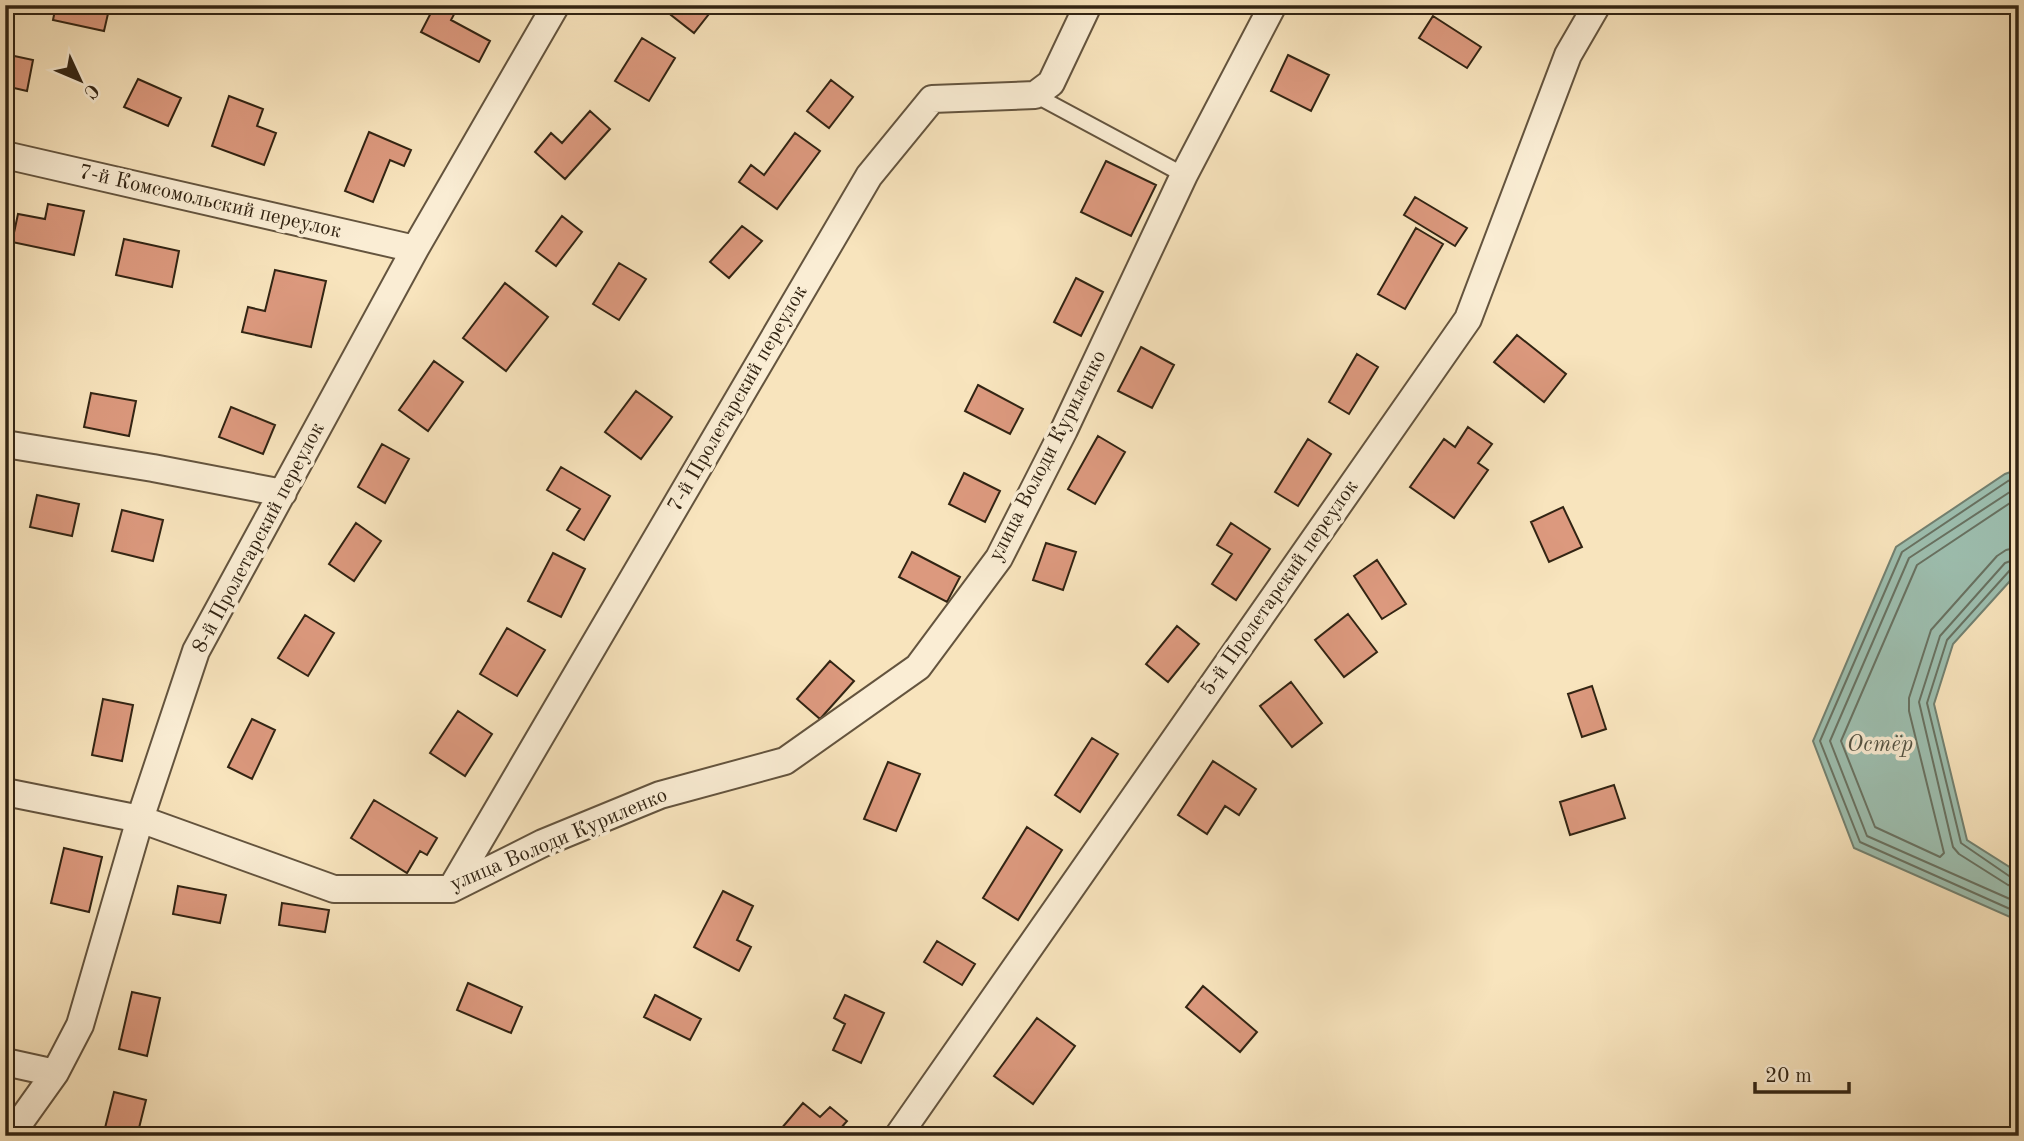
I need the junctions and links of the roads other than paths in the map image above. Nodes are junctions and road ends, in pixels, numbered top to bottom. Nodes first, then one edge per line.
1 (556, 5) edge
2 (1088, 5) edge
3 (1273, 5) edge
4 (1597, 5) edge
5 (1035, 95) junction
6 (5, 155) edge
7 (1184, 175) junction
8 (415, 250) junction
9 (5, 444) edge
10 (283, 493) junction
11 (5, 792) edge
12 (140, 820) junction
13 (451, 889) junction
14 (5, 1062) edge
15 (55, 1073) junction
16 (10, 1136) edge
17 (898, 1136) edge

1 - 8 street, 8-й Пролетарский переулок
2 - 5 street
3 - 7 street, улица Володи Куриленко
4 - 17 street, 5-й Пролетарский переулок
5 - 7 lane
5 - 13 street, 7-й Пролетарский переулок
6 - 8 street, 7-й Комсомольский переулок
7 - 13 street, улица Володи Куриленко
8 - 10 street, 8-й Пролетарский переулок
9 - 10 street
10 - 12 street, 8-й Пролетарский переулок
11 - 12 street, улица Володи Куриленко
12 - 13 street, улица Володи Куриленко
12 - 15 street, 8-й Пролетарский переулок
14 - 15 street
15 - 16 street, 8-й Пролетарский переулок

